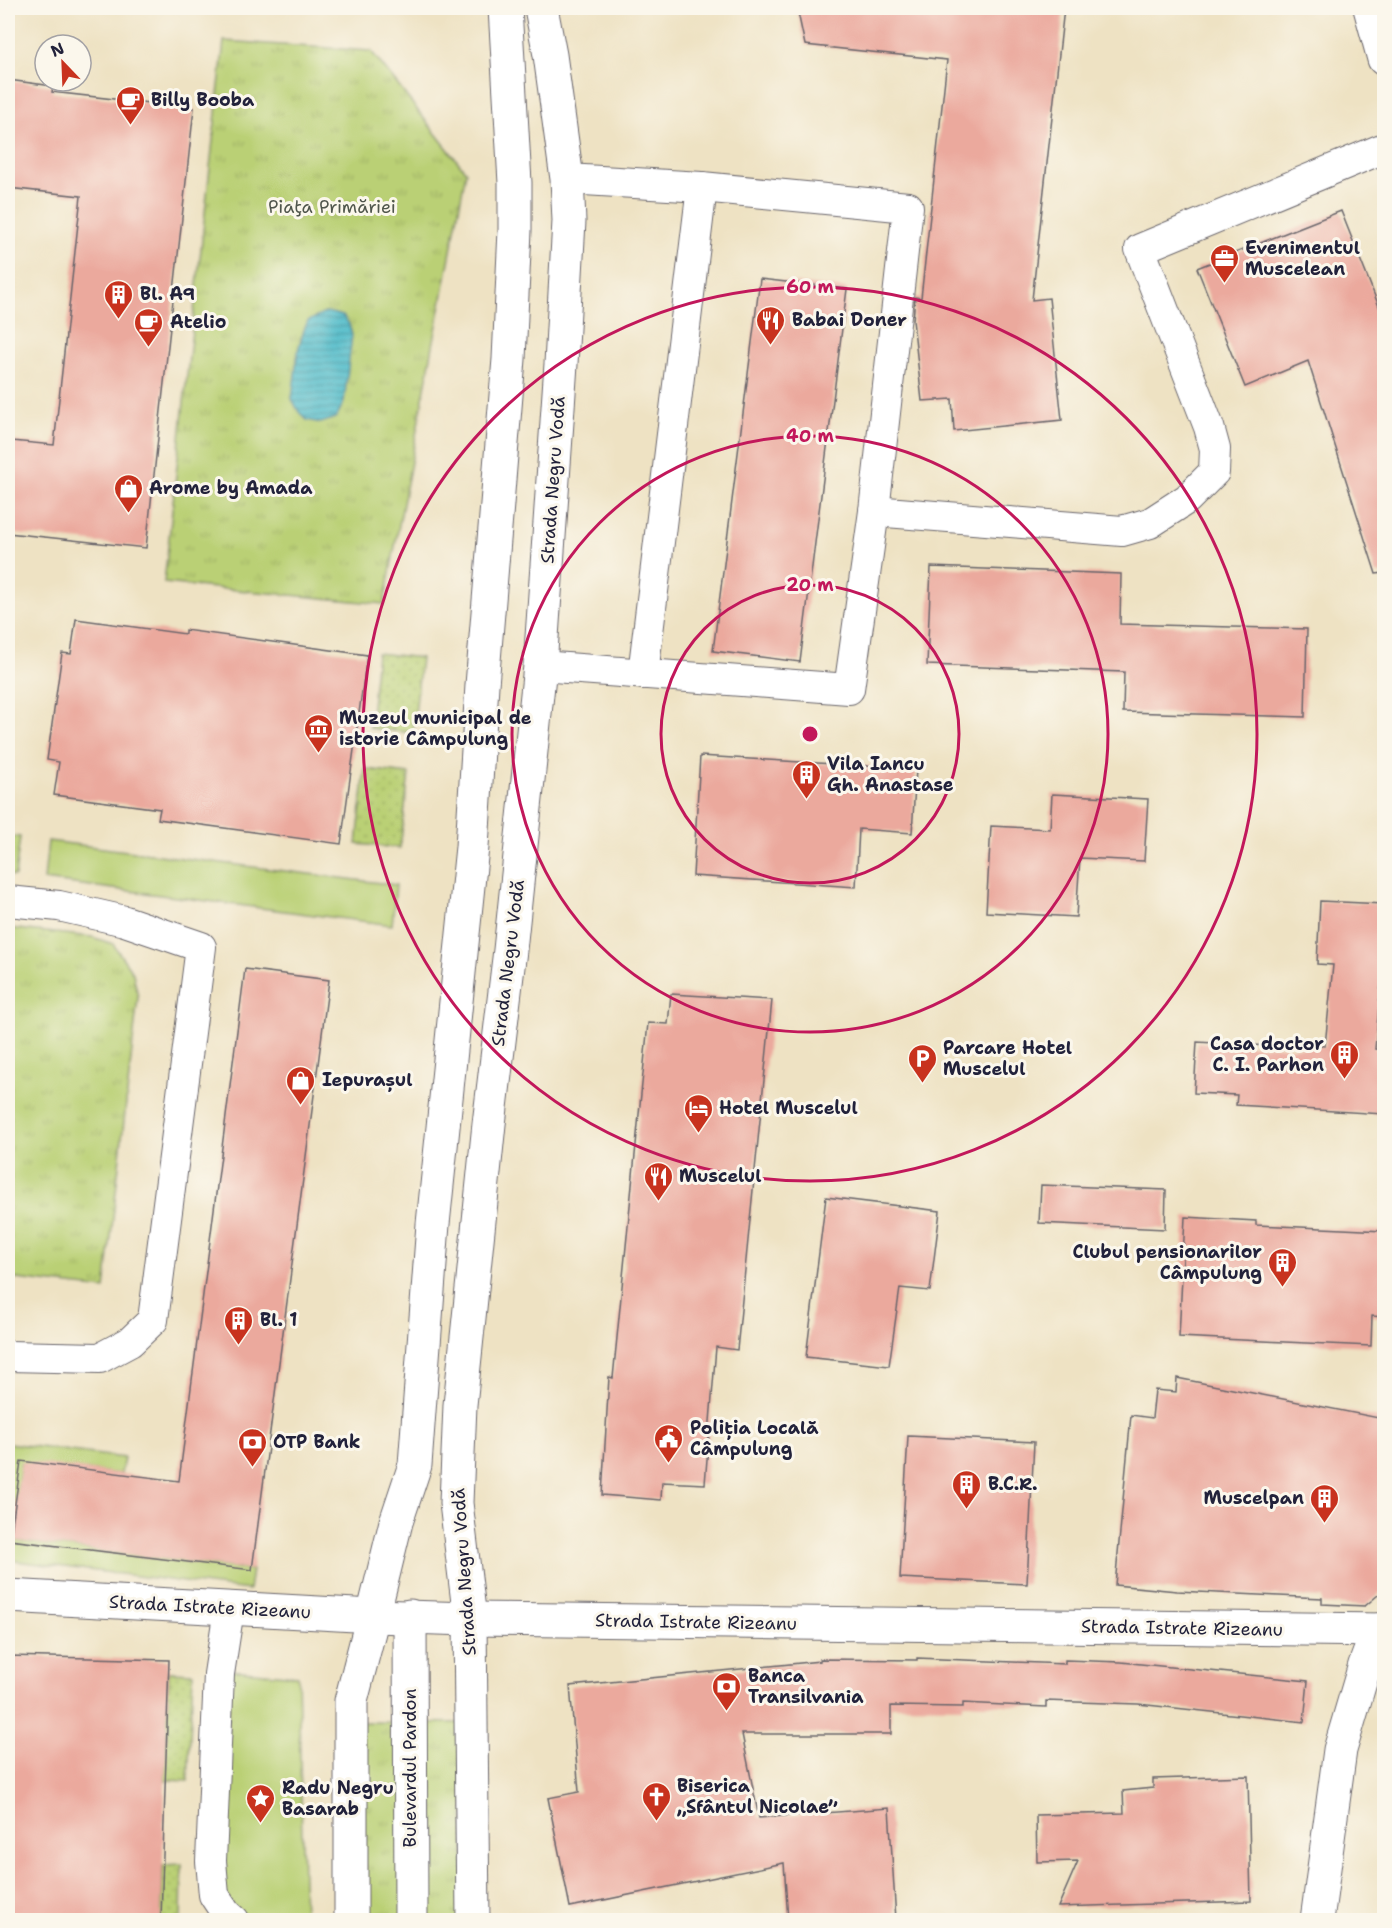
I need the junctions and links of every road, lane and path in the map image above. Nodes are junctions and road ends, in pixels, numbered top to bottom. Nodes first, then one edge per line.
1 (506, 8) edge
2 (541, 8) edge
3 (1370, 8) edge
4 (1384, 59) edge
5 (1384, 148) edge
6 (567, 178) junction
7 (702, 187) junction
8 (874, 511) junction
9 (540, 666) junction
10 (643, 674) junction
11 (8, 901) edge
12 (8, 1356) edge
13 (8, 1596) edge
14 (229, 1609) junction
15 (373, 1616) junction
16 (410, 1617) junction
17 (470, 1619) junction
18 (1382, 1630) edge
19 (234, 1920) edge
20 (351, 1920) edge
21 (411, 1920) edge
22 (472, 1920) edge
23 (1317, 1920) edge

1 - 15 street
2 - 6 street, Strada Negru Vodă
3 - 4 street
5 - 8 lane
6 - 7 lane
6 - 9 street, Strada Negru Vodă
7 - 8 lane
7 - 10 lane
8 - 10 lane
9 - 10 lane
9 - 17 street, Strada Negru Vodă
11 - 12 lane
13 - 14 street, Strada Istrate Rizeanu
14 - 15 street, Strada Istrate Rizeanu
14 - 19 lane
15 - 16 street, Strada Istrate Rizeanu
15 - 20 street
16 - 17 street, Strada Istrate Rizeanu
16 - 21 street, Bulevardul Pardon
17 - 18 street, Strada Istrate Rizeanu
17 - 22 street, Strada Negru Vodă
18 - 23 street

